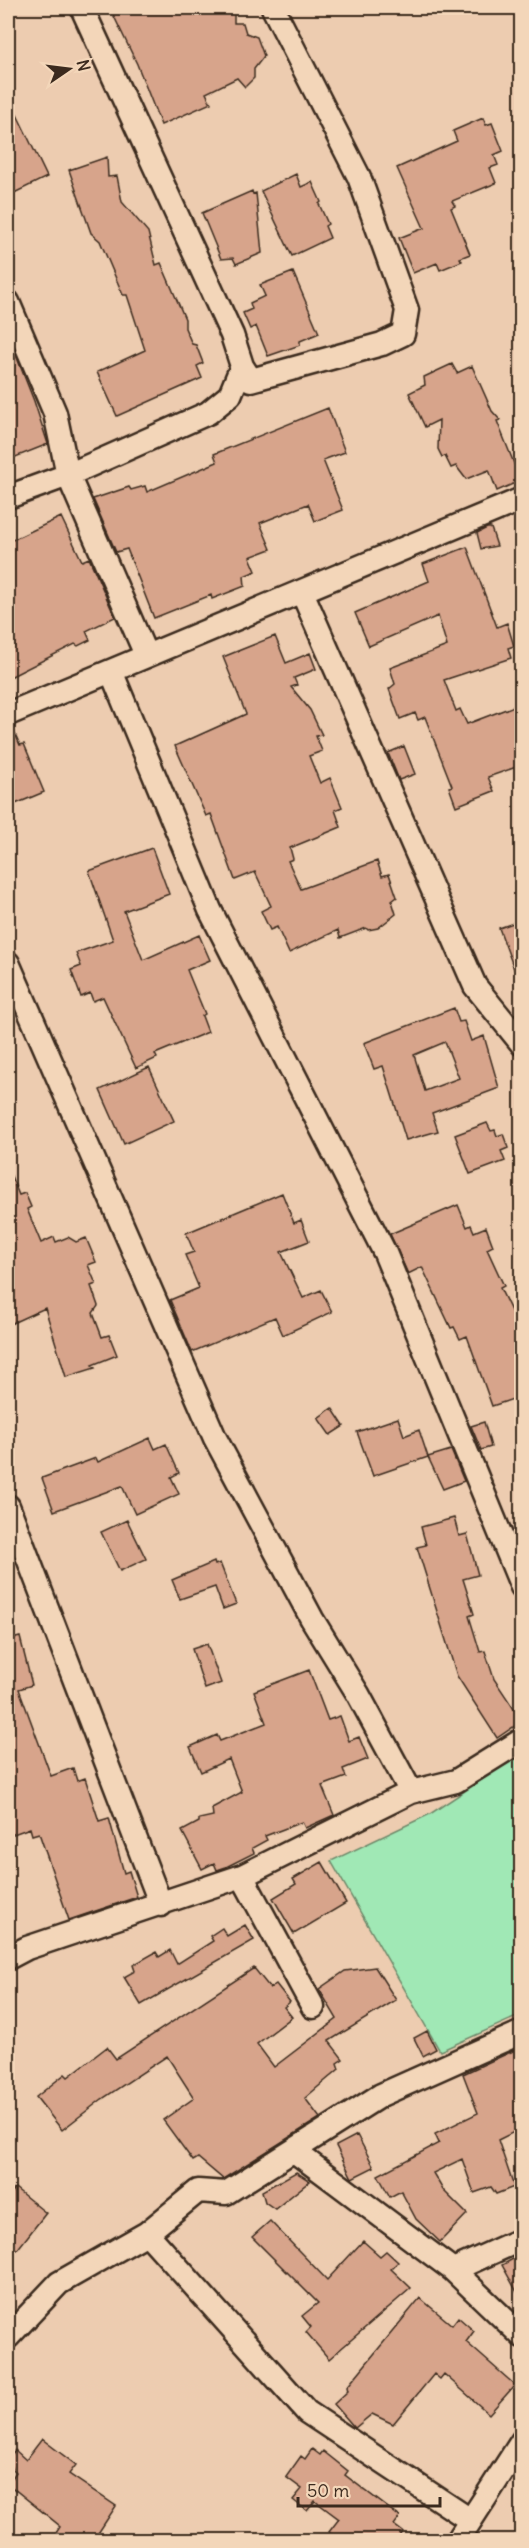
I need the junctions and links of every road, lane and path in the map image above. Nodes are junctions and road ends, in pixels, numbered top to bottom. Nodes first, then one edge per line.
1 (82, 8) edge
2 (273, 8) edge
3 (8, 302) edge
4 (242, 366) junction
5 (68, 475) junction
6 (8, 497) edge
7 (522, 499) edge
8 (302, 592) junction
9 (146, 655) junction
10 (111, 671) junction
11 (8, 714) edge
12 (8, 963) edge
13 (522, 1044) edge
14 (8, 1506) edge
15 (522, 1587) edge
16 (522, 1740) edge
17 (411, 1792) junction
18 (242, 1876) junction
19 (161, 1905) junction
20 (8, 1958) edge
21 (313, 2007) dead end
22 (522, 2032) edge
23 (294, 2151) junction
24 (147, 2234) junction
25 (522, 2239) edge
26 (453, 2270) junction
27 (522, 2336) edge
28 (8, 2337) edge
29 (522, 2441) edge
30 (470, 2520) junction
31 (458, 2541) edge

1 - 4 street
2 - 4 street
3 - 5 street
4 - 5 street
5 - 6 street
5 - 9 street
7 - 8 street
8 - 9 street
8 - 13 street
9 - 10 street
10 - 11 street
10 - 15 street
12 - 17 street
14 - 19 street
16 - 17 street
17 - 18 street
18 - 19 street
18 - 21 street
19 - 20 street
22 - 23 street
23 - 24 street
23 - 26 street
24 - 28 street
24 - 30 street
25 - 26 street
26 - 27 street
29 - 30 street
30 - 31 street

